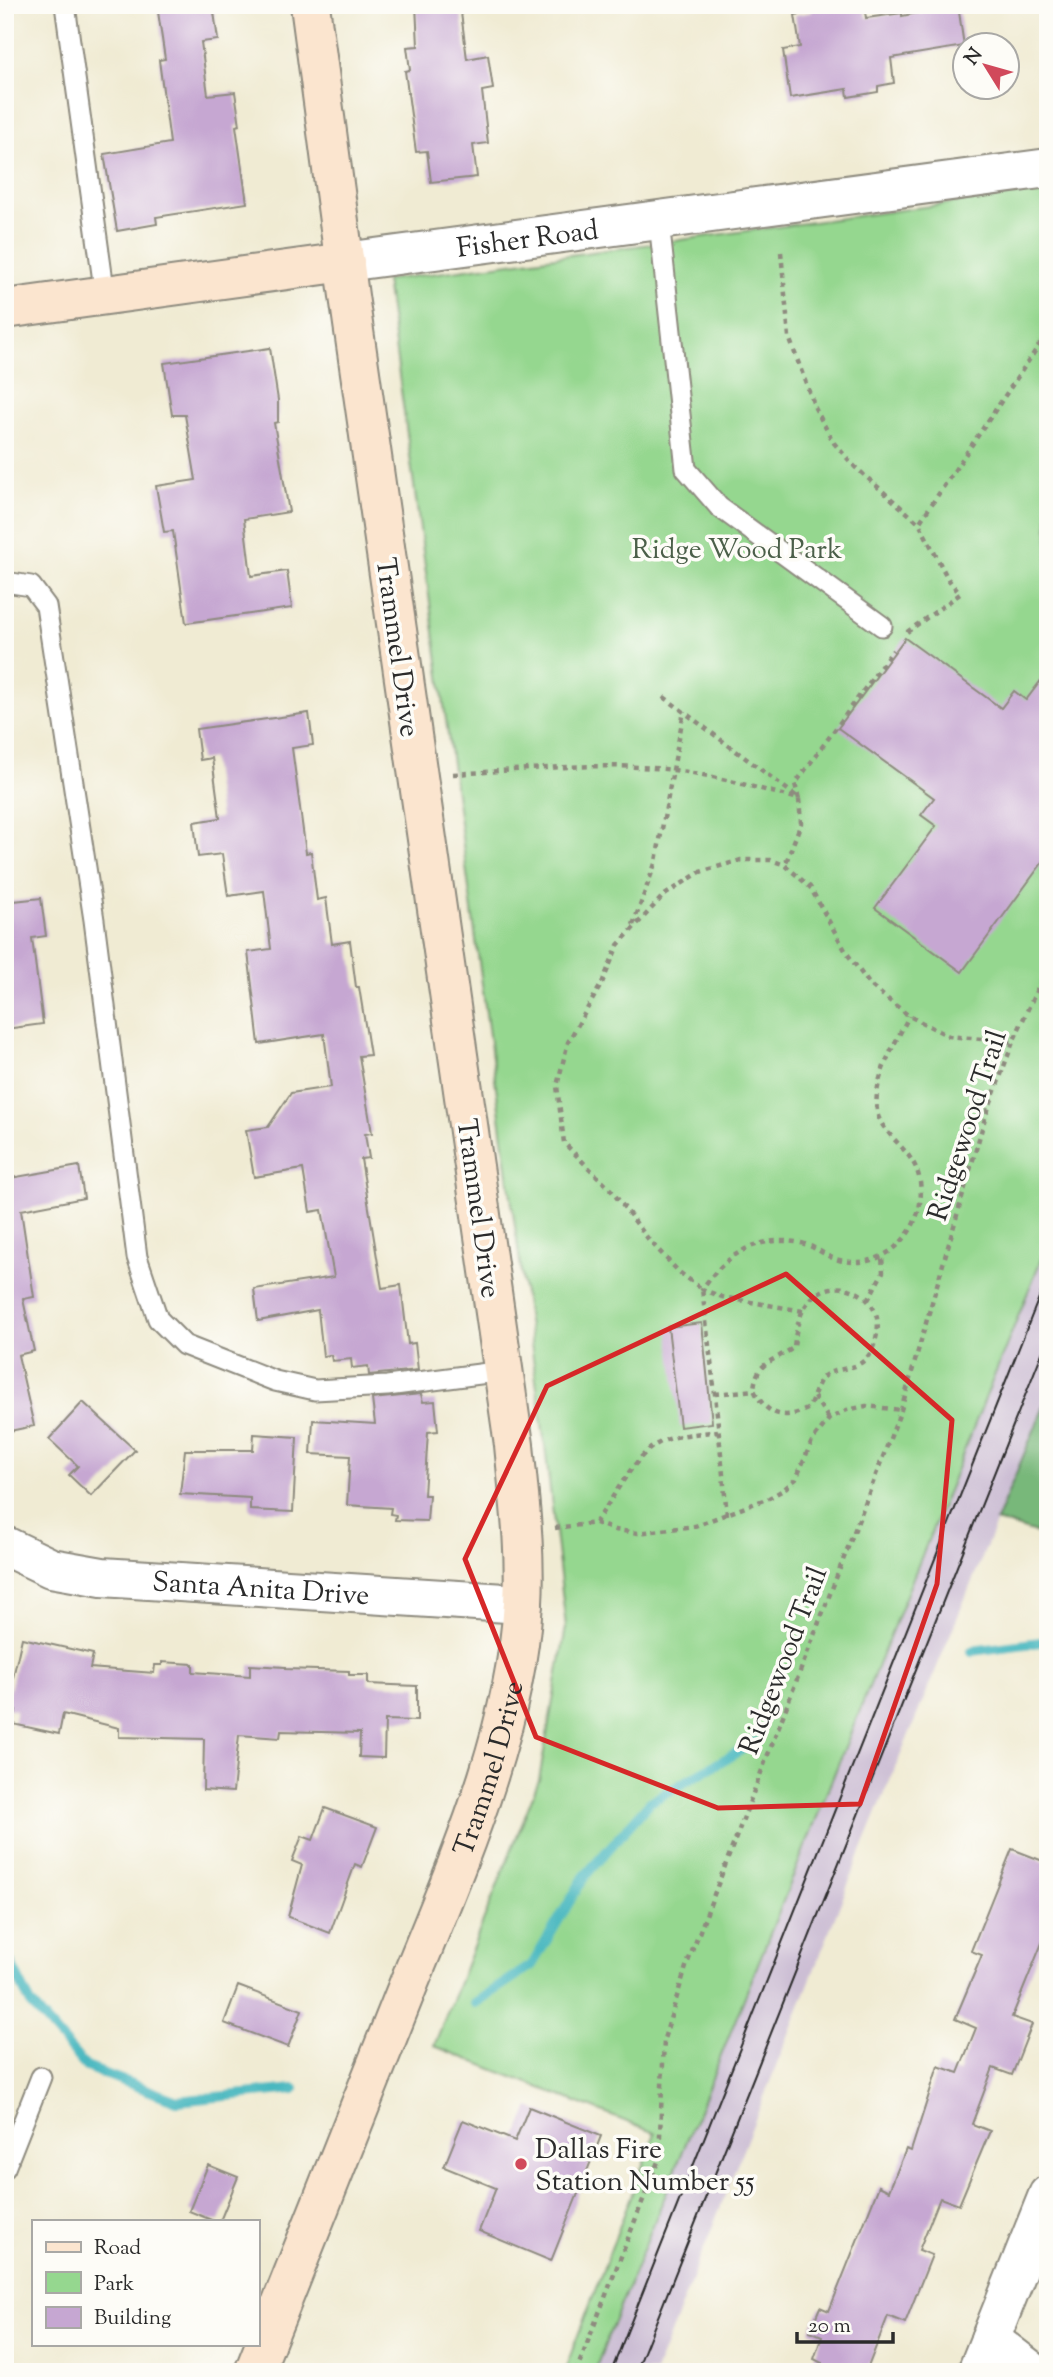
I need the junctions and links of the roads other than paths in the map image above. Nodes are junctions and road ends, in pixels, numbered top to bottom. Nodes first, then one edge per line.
1 (65, 5) edge
2 (310, 5) edge
3 (1048, 168) edge
4 (659, 222) junction
5 (345, 262) junction
6 (105, 296) junction
7 (5, 310) edge
8 (5, 582) edge
9 (882, 626) dead end
10 (503, 1371) junction
11 (5, 1546) edge
12 (523, 1604) junction
13 (41, 2077) dead end
14 (5, 2168) edge
15 (1048, 2194) edge
16 (984, 2355) edge
17 (254, 2372) edge
18 (1033, 2372) edge

1 - 6 lane
2 - 5 street, Trammel Drive
3 - 4 street, Fisher Road
4 - 5 street, Fisher Road
4 - 9 lane
5 - 6 street, Fisher Road
5 - 10 street, Trammel Drive
6 - 7 street, Fisher Road
8 - 10 lane
10 - 12 street, Trammel Drive
11 - 12 street, Santa Anita Drive
12 - 17 street, Trammel Drive
13 - 14 lane
15 - 16 street
16 - 18 street

